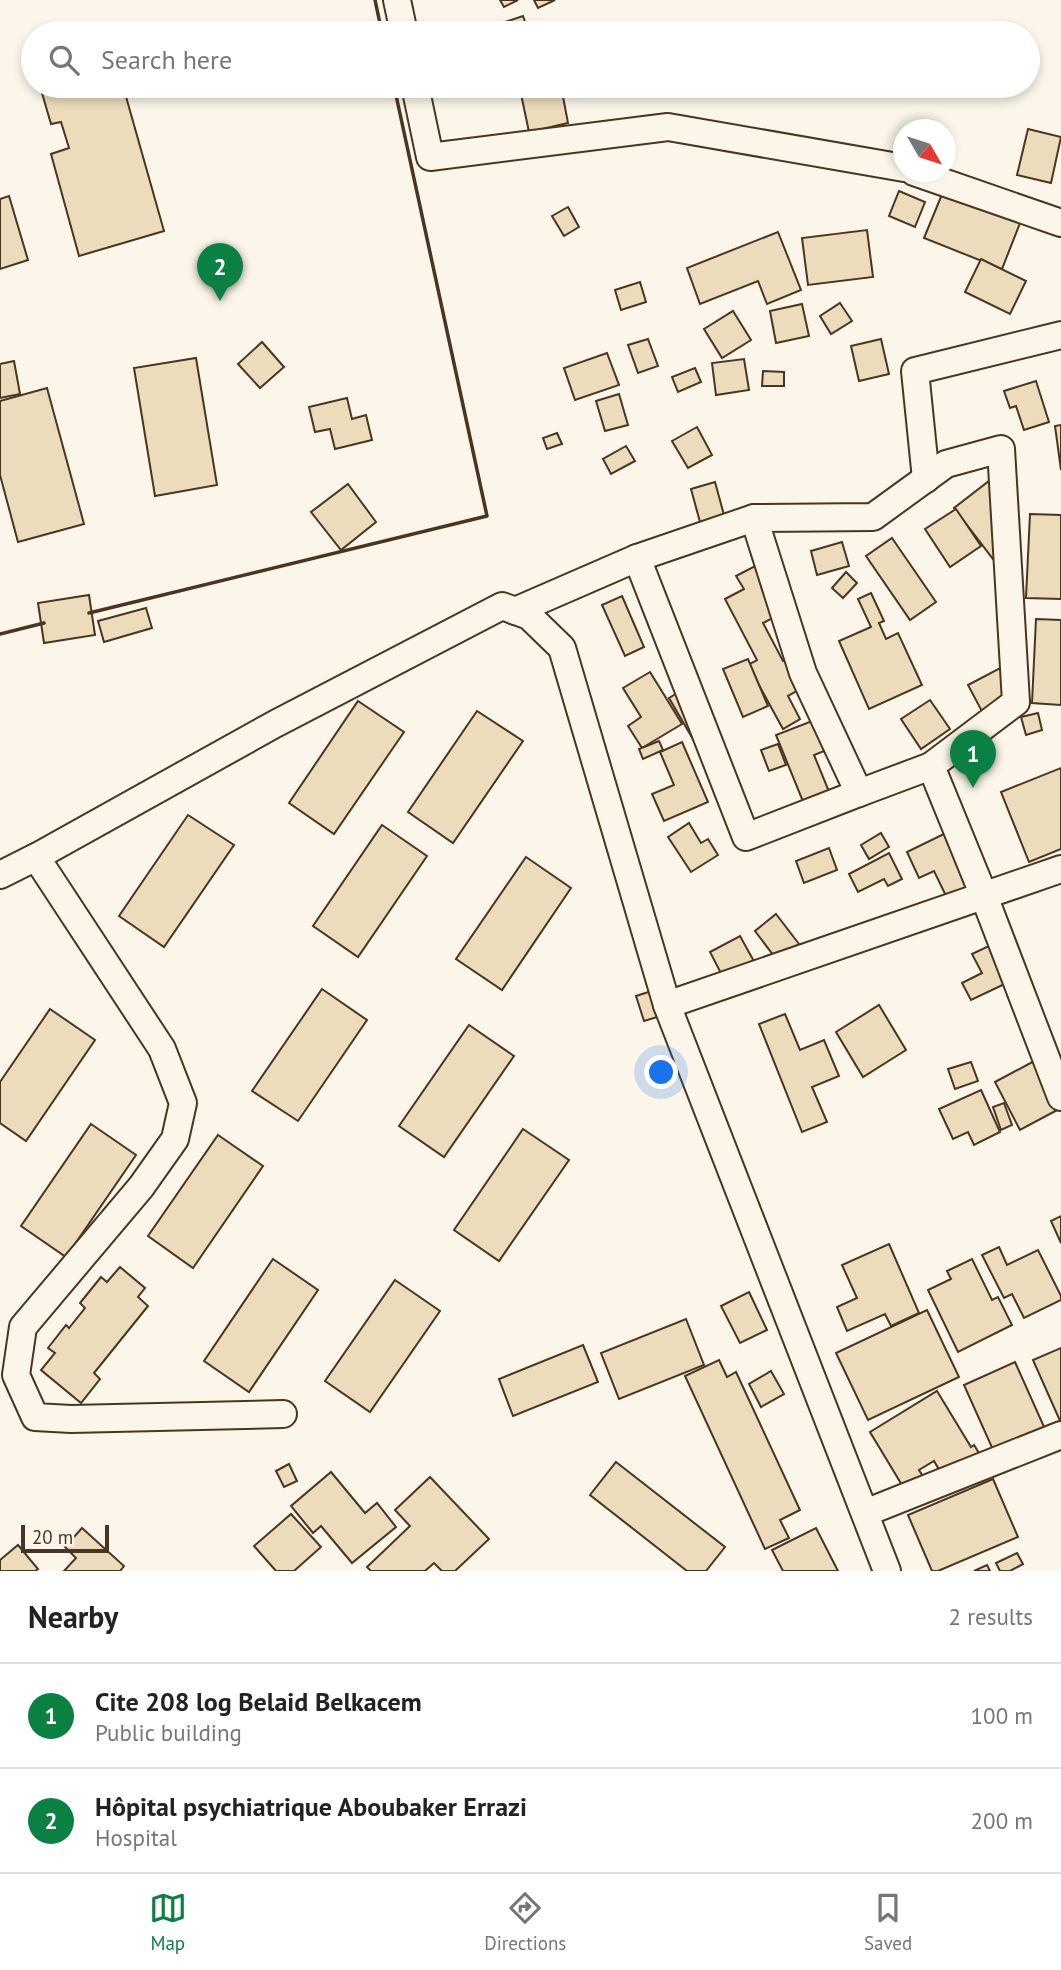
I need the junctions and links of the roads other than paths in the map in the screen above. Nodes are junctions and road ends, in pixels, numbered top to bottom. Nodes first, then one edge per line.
1 (397, 0) edge
2 (401, 21) edge
3 (418, 98) edge
4 (893, 166) edge
5 (943, 182) edge
6 (1061, 223) edge
7 (1061, 335) edge
8 (926, 479) junction
9 (754, 518) junction
10 (637, 558) junction
11 (515, 611) junction
12 (932, 766) junction
13 (859, 793) junction
14 (36, 857) junction
15 (1061, 869) edge
16 (0, 875) edge
17 (984, 896) junction
18 (667, 1005) junction
19 (1061, 1097) edge
20 (283, 1414) dead end
21 (1061, 1435) edge
22 (865, 1513) junction
23 (887, 1571) edge

1 - 2 street
3 - 4 street
5 - 6 street
7 - 8 street
8 - 9 street
8 - 12 street
9 - 10 street
9 - 13 street
10 - 11 street
10 - 13 street
11 - 14 street
11 - 18 street
12 - 13 street
12 - 17 street
14 - 16 street
14 - 20 street
15 - 17 street
17 - 18 street
17 - 19 street
18 - 22 street
21 - 22 street
22 - 23 street

